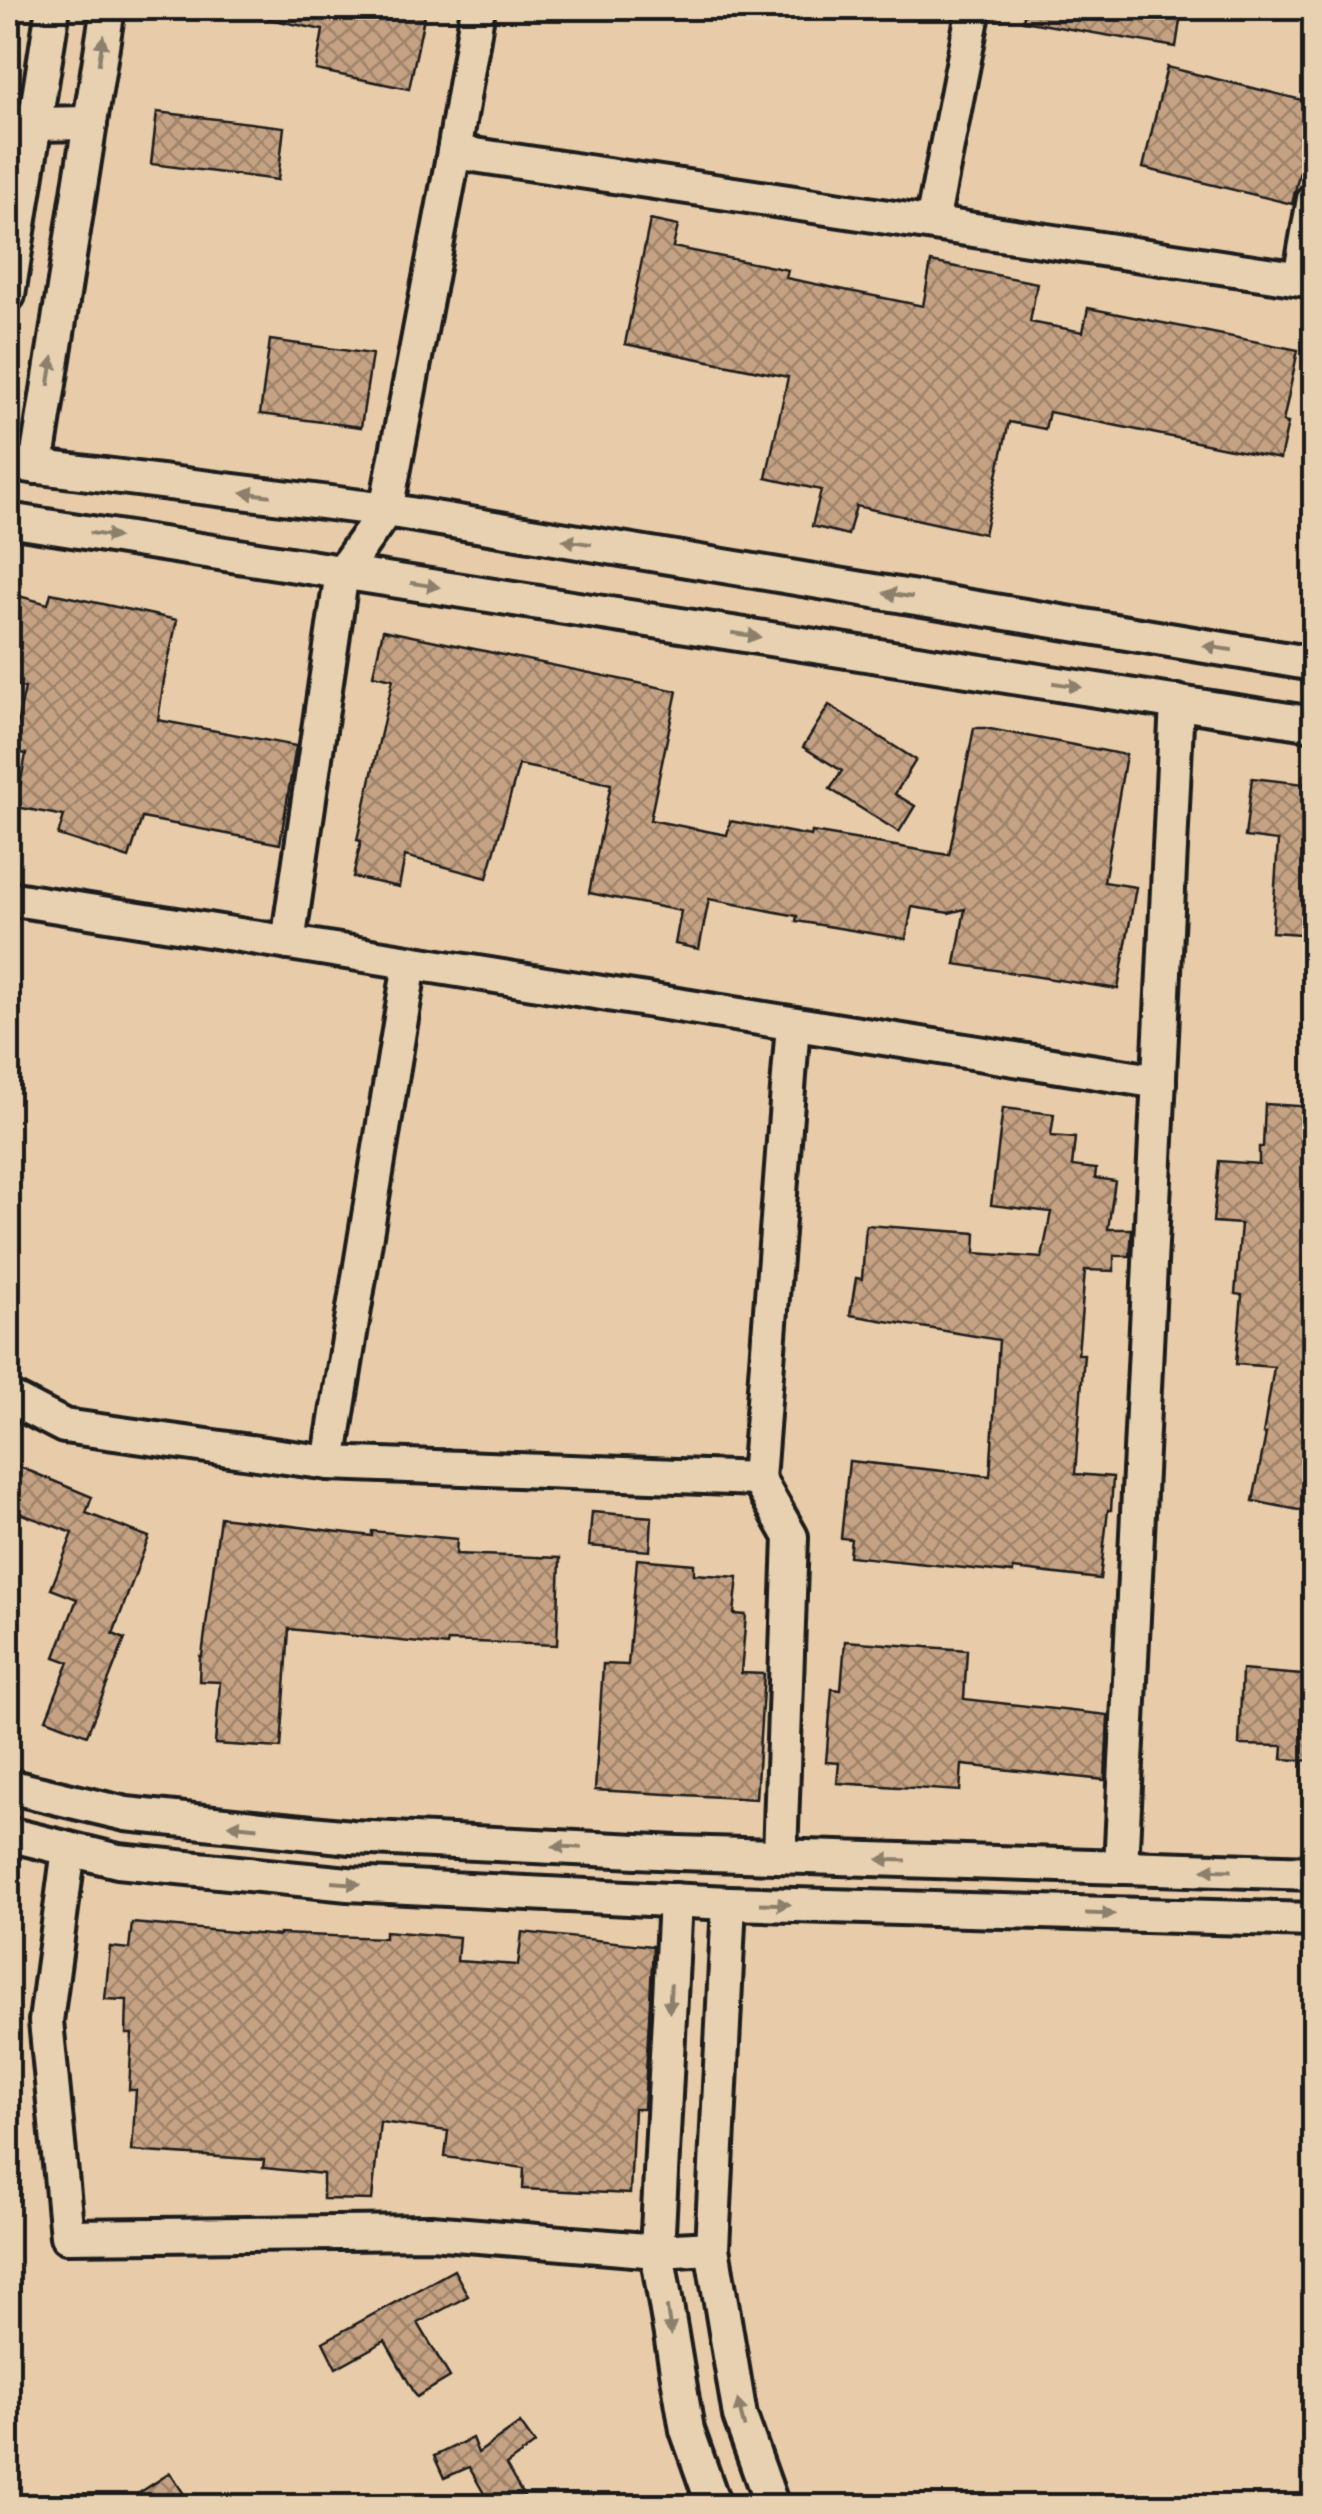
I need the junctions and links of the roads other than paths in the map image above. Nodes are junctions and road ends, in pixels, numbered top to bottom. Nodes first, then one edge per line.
1 (53, 8) edge
2 (108, 8) edge
3 (478, 8) edge
4 (974, 8) edge
5 (21, 121) edge
6 (90, 123) junction
7 (454, 152) junction
8 (1314, 199) edge
9 (932, 223) junction
10 (1307, 279) edge
11 (8, 295) edge
12 (22, 465) edge
13 (386, 510) junction
14 (8, 520) edge
15 (342, 572) junction
16 (1314, 664) edge
17 (1177, 702) junction
18 (1314, 724) edge
19 (8, 898) edge
20 (288, 943) junction
21 (410, 963) junction
22 (793, 1024) junction
23 (1159, 1082) junction
24 (8, 1397) edge
25 (329, 1463) junction
26 (758, 1479) junction
27 (8, 1786) edge
28 (8, 1834) edge
29 (68, 1850) junction
30 (780, 1856) junction
31 (1121, 1867) junction
32 (1314, 1873) edge
33 (675, 1900) junction
34 (729, 1903) junction
35 (1314, 1920) edge
36 (712, 2248) junction
37 (657, 2252) junction
38 (714, 2506) edge
39 (772, 2506) edge

1 - 5 street
6 -> 2 street
3 - 7 street
4 - 9 street
5 - 6 street
5 - 11 street
12 -> 6 street
7 - 9 street
7 - 13 street
8 - 10 street
9 - 10 street
13 -> 12 street
13 - 15 street
16 -> 13 street
14 -> 15 street
15 -> 17 street
15 - 20 street
17 - 18 street
17 - 23 street
19 - 20 street
20 - 21 street
21 - 22 street
21 - 25 street
22 - 23 street
22 - 26 street
23 - 31 street
24 - 25 street
25 - 26 street
26 - 30 street
30 -> 27 street
28 - 29 street
29 -> 33 street
29 - 37 street
31 -> 30 street
32 -> 31 street
33 - 34 street
33 -> 37 street
34 -> 35 street
34 - 36 street
36 - 37 street
39 -> 36 street
37 -> 38 street

